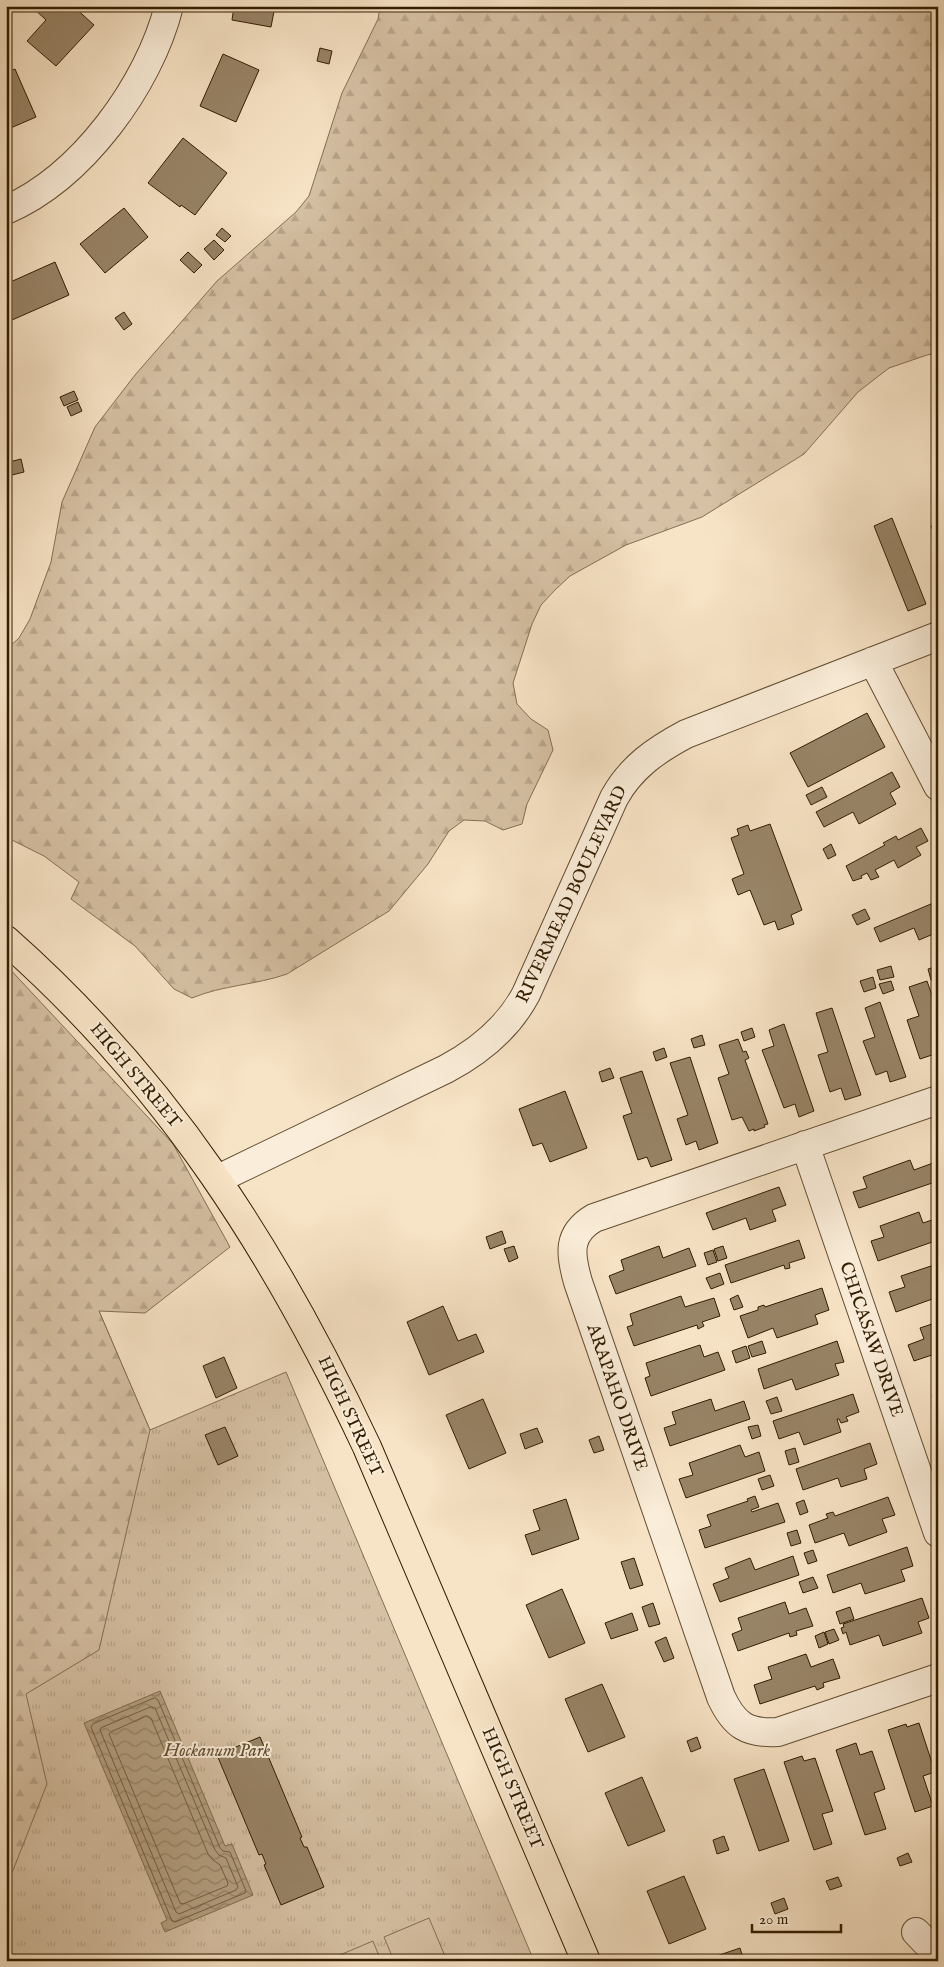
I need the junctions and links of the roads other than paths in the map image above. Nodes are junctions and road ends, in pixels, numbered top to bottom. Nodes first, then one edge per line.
1 (169, 6) edge
2 (6, 210) edge
3 (938, 636) edge
4 (873, 661) junction
5 (938, 786) edge
6 (6, 940) edge
7 (938, 1100) edge
8 (805, 1145) junction
9 (218, 1179) junction
10 (938, 1533) edge
11 (938, 1678) edge
12 (916, 1932) dead end
13 (938, 1954) edge
14 (586, 1961) edge

1 - 2 street
3 - 4 street, RIVERMEAD BOULEVARD
4 - 5 street
4 - 9 street, RIVERMEAD BOULEVARD
6 - 9 main road, HIGH STREET
7 - 8 street, ARAPAHO DRIVE
8 - 10 street, CHICASAW DRIVE
8 - 11 street, ARAPAHO DRIVE
9 - 14 main road, HIGH STREET
12 - 13 street

